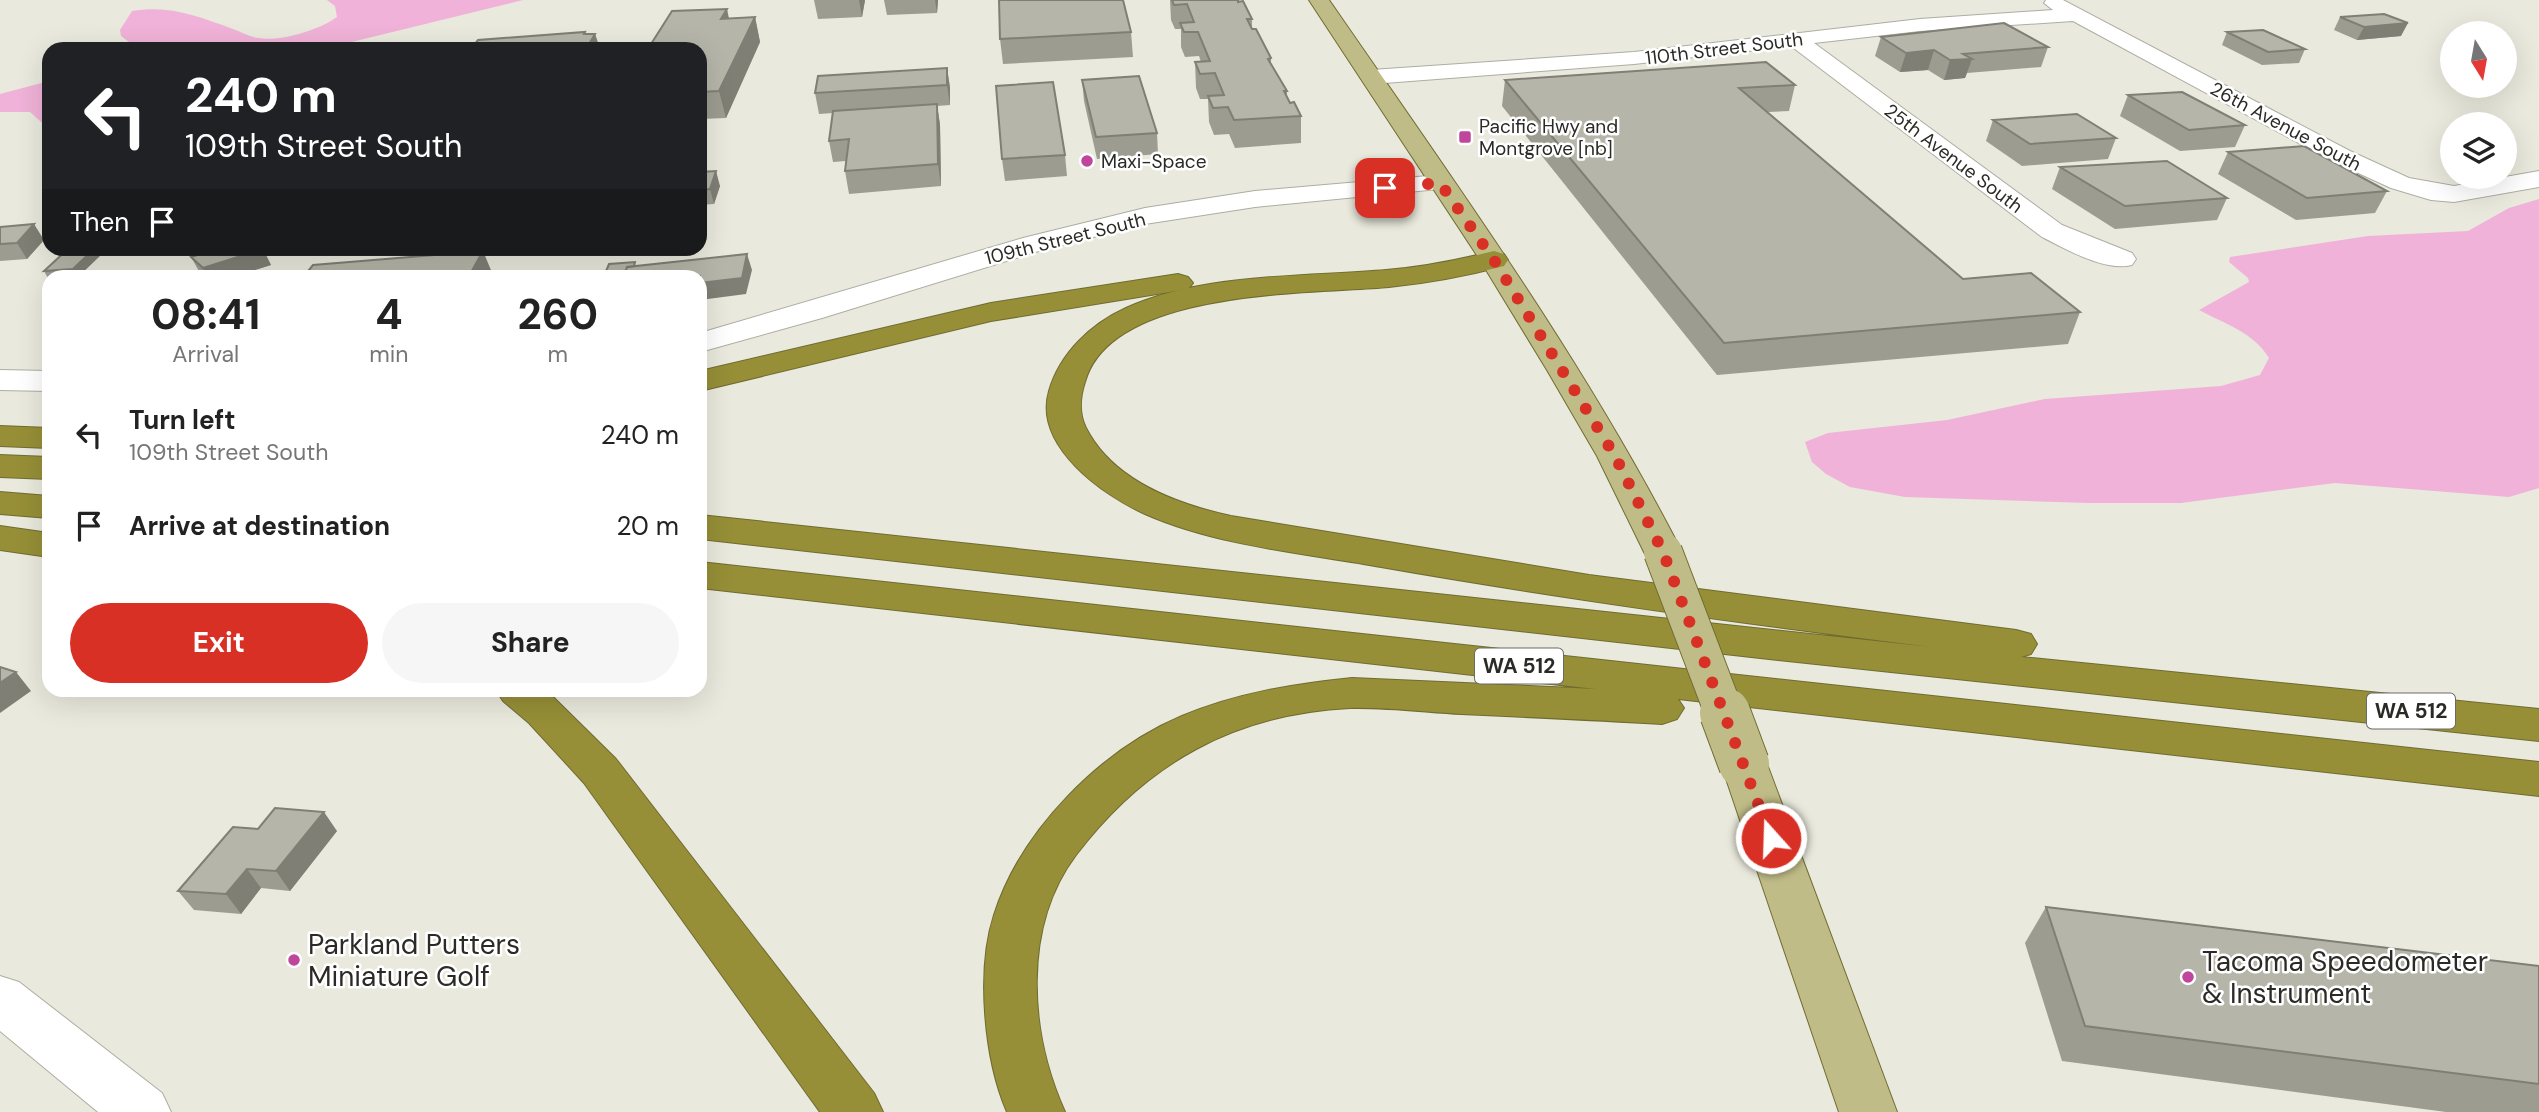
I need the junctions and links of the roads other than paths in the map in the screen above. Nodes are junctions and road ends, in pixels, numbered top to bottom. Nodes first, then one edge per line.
1 (1319, 0) edge
2 (2049, 0) edge
3 (2077, 15) junction
4 (1796, 40) junction
5 (1371, 77) junction
6 (2539, 179) edge
7 (1440, 183) junction
8 (2122, 259) dead end
9 (1494, 260) junction
10 (707, 341) edge
11 (707, 379) edge
12 (0, 380) edge
13 (42, 381) edge
14 (0, 436) edge
15 (42, 438) edge
16 (0, 466) edge
17 (42, 468) edge
18 (0, 503) edge
19 (42, 506) edge
20 (707, 528) edge
21 (0, 538) edge
22 (42, 544) edge
23 (707, 576) edge
24 (525, 697) edge
25 (2283, 697) junction
26 (2539, 725) edge
27 (2339, 757) junction
28 (2539, 779) edge
29 (0, 999) edge
30 (142, 1112) edge
31 (854, 1112) edge
32 (1036, 1112) edge
33 (1868, 1112) edge

1 - 5 main road
2 - 3 street, 26th Avenue South
3 - 4 street, 110th Street South
3 - 6 street, 26th Avenue South
4 - 5 street, 110th Street South
4 - 8 street, 25th Avenue South
5 - 7 main road
7 - 9 main road
7 - 10 street, 109th Street South
9 - 11 highway
9 - 25 highway
9 - 33 main road, bridge
12 - 13 street
14 - 15 highway
16 - 17 highway
18 - 19 highway
20 - 25 highway, WA 512
21 - 22 highway
23 - 27 highway, WA 512
24 - 31 highway
25 - 26 highway, WA 512
27 - 28 highway, WA 512
27 - 32 highway
29 - 30 street

